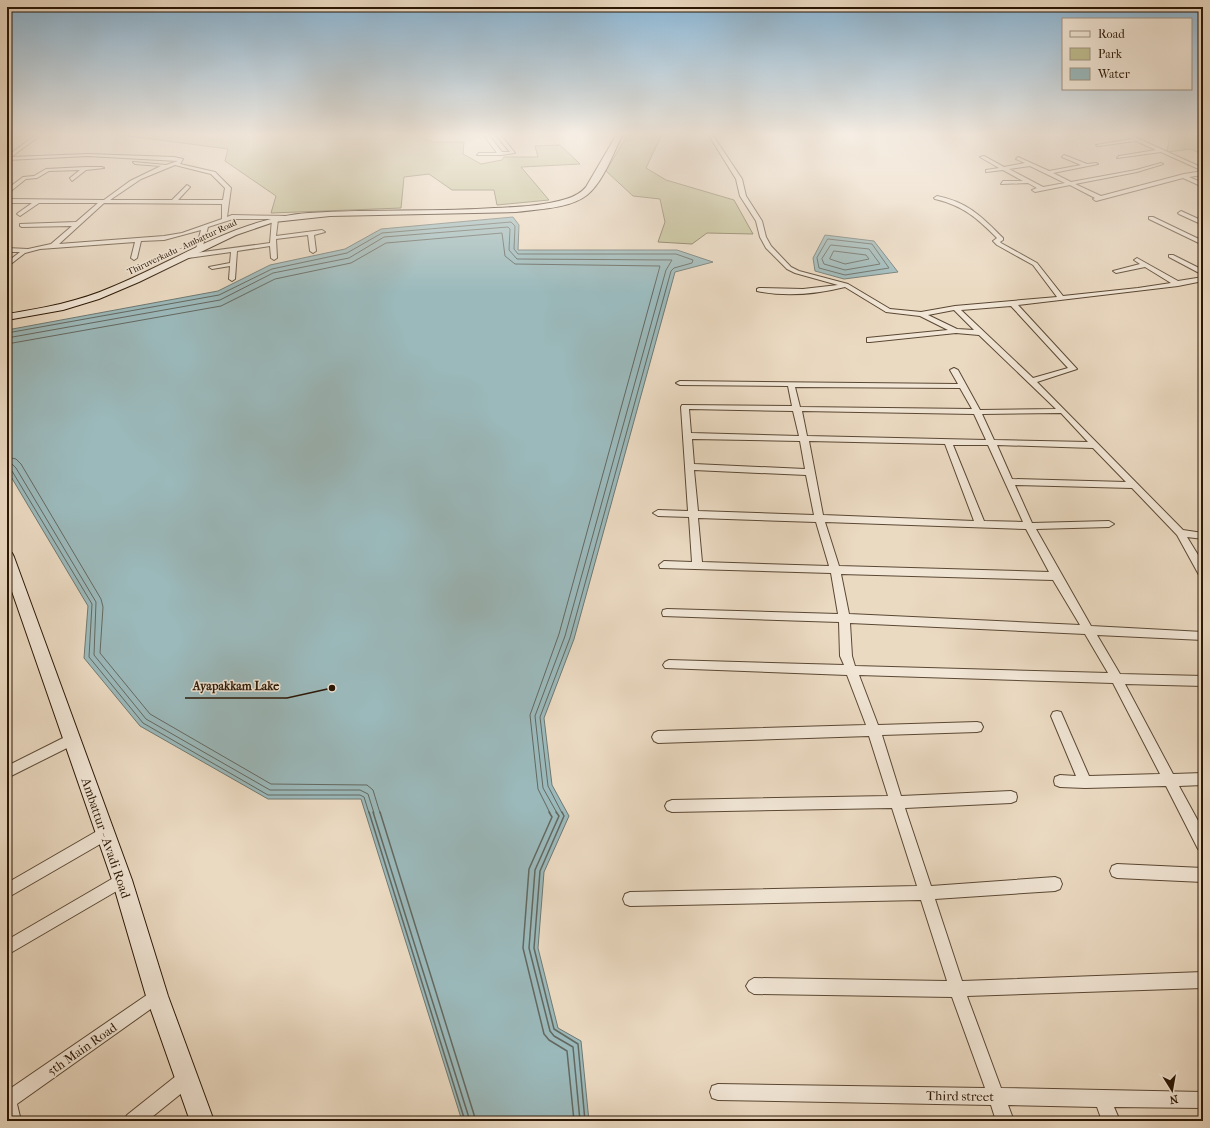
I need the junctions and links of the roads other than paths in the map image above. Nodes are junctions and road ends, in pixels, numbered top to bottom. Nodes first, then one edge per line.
1 (126, 187) edge
2 (186, 187) dead end
3 (227, 187) edge
4 (590, 187) edge
5 (741, 187) edge
6 (1039, 187) edge
7 (1054, 187) edge
8 (1078, 187) edge
9 (1083, 187) edge
10 (1139, 187) edge
11 (1043, 189) junction
12 (1035, 190) dead end
13 (1100, 197) junction
14 (937, 198) dead end
15 (38, 201) junction
16 (104, 201) junction
17 (7, 202) edge
18 (173, 202) junction
19 (225, 202) junction
20 (1182, 213) dead end
21 (20, 214) dead end
22 (286, 217) junction
23 (224, 218) junction
24 (1151, 218) dead end
25 (275, 219) junction
26 (1203, 223) edge
27 (77, 224) junction
28 (22, 225) dead end
29 (205, 226) junction
30 (322, 232) dead end
31 (311, 233) junction
32 (1177, 235) dead end
33 (138, 241) junction
34 (273, 241) junction
35 (1203, 243) edge
36 (53, 246) junction
37 (1203, 248) edge
38 (199, 249) junction
39 (7, 250) edge
40 (29, 250) junction
41 (234, 250) junction
42 (313, 251) dead end
43 (188, 256) junction
44 (1171, 256) dead end
45 (134, 258) dead end
46 (274, 258) dead end
47 (1137, 260) dead end
48 (233, 264) junction
49 (7, 265) edge
50 (1146, 265) junction
51 (212, 267) dead end
52 (1116, 271) dead end
53 (1203, 273) edge
54 (232, 279) dead end
55 (1203, 279) edge
56 (1178, 284) junction
57 (846, 286) junction
58 (759, 290) dead end
59 (1061, 298) junction
60 (1013, 304) junction
61 (955, 308) junction
62 (921, 314) junction
63 (7, 317) edge
64 (956, 331) junction
65 (981, 333) junction
66 (870, 340) dead end
67 (954, 370) dead end
68 (1032, 381) junction
69 (680, 383) dead end
70 (791, 384) junction
71 (963, 386) junction
72 (796, 409) junction
73 (1061, 411) junction
74 (977, 412) junction
75 (687, 436) junction
76 (804, 439) junction
77 (948, 442) junction
78 (991, 444) junction
79 (1095, 445) junction
80 (690, 467) junction
81 (810, 472) junction
82 (1009, 482) junction
83 (1133, 484) junction
84 (658, 513) dead end
85 (693, 513) junction
86 (819, 517) junction
87 (980, 524) junction
88 (1110, 524) dead end
89 (1029, 526) junction
90 (1180, 534) junction
91 (1203, 536) edge
92 (8, 563) edge
93 (664, 565) dead end
94 (697, 566) junction
95 (835, 569) junction
96 (1203, 572) edge
97 (1056, 576) junction
98 (667, 612) dead end
99 (844, 618) junction
100 (1089, 630) junction
101 (1203, 636) edge
102 (669, 666) dead end
103 (852, 671) junction
104 (1117, 679) junction
105 (1203, 681) edge
106 (1057, 716) dead end
107 (977, 727) dead end
108 (874, 731) junction
109 (658, 737) dead end
110 (73, 738) junction
111 (7, 772) edge
112 (1203, 779) edge
113 (1170, 780) junction
114 (1060, 781) dead end
115 (1085, 782) junction
116 (1011, 796) dead end
117 (898, 802) junction
118 (672, 806) dead end
119 (104, 834) junction
120 (1203, 844) edge
121 (1117, 871) dead end
122 (1203, 875) edge
123 (122, 880) junction
124 (1055, 884) dead end
125 (7, 892) edge
126 (925, 893) junction
127 (630, 899) dead end
128 (7, 948) edge
129 (1203, 980) edge
130 (754, 986) dead end
131 (957, 989) junction
132 (158, 996) junction
133 (187, 1078) junction
134 (718, 1092) dead end
135 (997, 1097) junction
136 (7, 1098) edge
137 (1102, 1098) junction
138 (1203, 1100) edge
139 (12, 1121) edge
140 (132, 1121) edge
141 (202, 1121) edge
142 (1005, 1121) edge
143 (1111, 1121) edge

1 - 16 street
2 - 18 street
3 - 19 street
4 - 22 main road, Thiruverkadu - Ambattur Road
5 - 57 street
6 - 11 street
7 - 11 street
8 - 13 street
9 - 13 street
10 - 13 street
11 - 12 street
14 - 59 street
15 - 16 street
15 - 17 street
15 - 21 street
16 - 18 street
16 - 27 street
18 - 19 street
19 - 23 street
20 - 26 street
22 - 23 street
22 - 25 main road, Thiruverkadu - Ambattur Road
23 - 29 street
24 - 35 street
25 - 34 street
25 - 38 main road, Thiruverkadu - Ambattur Road
27 - 28 street
27 - 36 street
29 - 33 street
29 - 38 street
30 - 31 street
31 - 34 street
31 - 42 street
32 - 37 street
33 - 36 street
33 - 45 street
34 - 41 street
34 - 46 street
36 - 40 street
38 - 43 main road, Thiruverkadu - Ambattur Road
39 - 40 street
40 - 49 street
41 - 43 street
41 - 48 street
43 - 63 main road, Thiruverkadu - Ambattur Road
44 - 53 street
47 - 50 street
48 - 51 street
48 - 54 street
50 - 52 street
50 - 56 street
55 - 56 street
56 - 59 street
57 - 58 street
57 - 62 street
59 - 60 street
60 - 61 street
60 - 68 street
61 - 62 street
61 - 65 street
62 - 64 street
64 - 65 street
64 - 66 street
65 - 68 street
67 - 71 street
68 - 73 street
69 - 70 street
70 - 71 street
70 - 72 street
71 - 74 street
72 - 74 street
72 - 75 street
72 - 76 street
73 - 74 street
73 - 79 street
74 - 78 street
75 - 76 street
75 - 80 street
76 - 77 street
76 - 81 street
77 - 78 street
77 - 87 street
78 - 79 street
78 - 82 street
79 - 83 street
80 - 81 street
80 - 85 street
81 - 86 street
82 - 83 street
82 - 89 street
83 - 90 street
84 - 85 street
85 - 86 street
85 - 94 street
86 - 87 street
86 - 95 street
87 - 89 street
88 - 89 street
89 - 97 street
90 - 91 street
90 - 96 street
92 - 110 main road, Ambattur - Avadi Road
93 - 94 street
94 - 95 street
95 - 97 street
95 - 99 street
97 - 100 street
98 - 99 street
99 - 100 street
99 - 103 street
100 - 101 street
100 - 104 street
102 - 103 street
103 - 104 street
103 - 108 street
104 - 105 street
104 - 113 street
106 - 115 street
107 - 108 street
108 - 109 street
108 - 117 street
110 - 111 street
110 - 119 main road, Ambattur - Avadi Road
112 - 113 street
113 - 115 street
113 - 120 street
114 - 115 street
116 - 117 street
117 - 118 street
117 - 126 street
119 - 123 main road, Ambattur - Avadi Road
119 - 125 street
121 - 122 street
123 - 128 street
123 - 132 main road, Ambattur - Avadi Road
124 - 126 street
126 - 127 street
126 - 131 street
129 - 131 street
130 - 131 street
131 - 135 street
132 - 133 main road, Ambattur - Avadi Road
132 - 136 street, 5th Main Road
133 - 140 street
133 - 141 main road, Ambattur - Avadi Road
134 - 135 street, Third street
135 - 137 street, Third street
135 - 142 street
136 - 139 street
137 - 138 street, Third street
137 - 143 street

